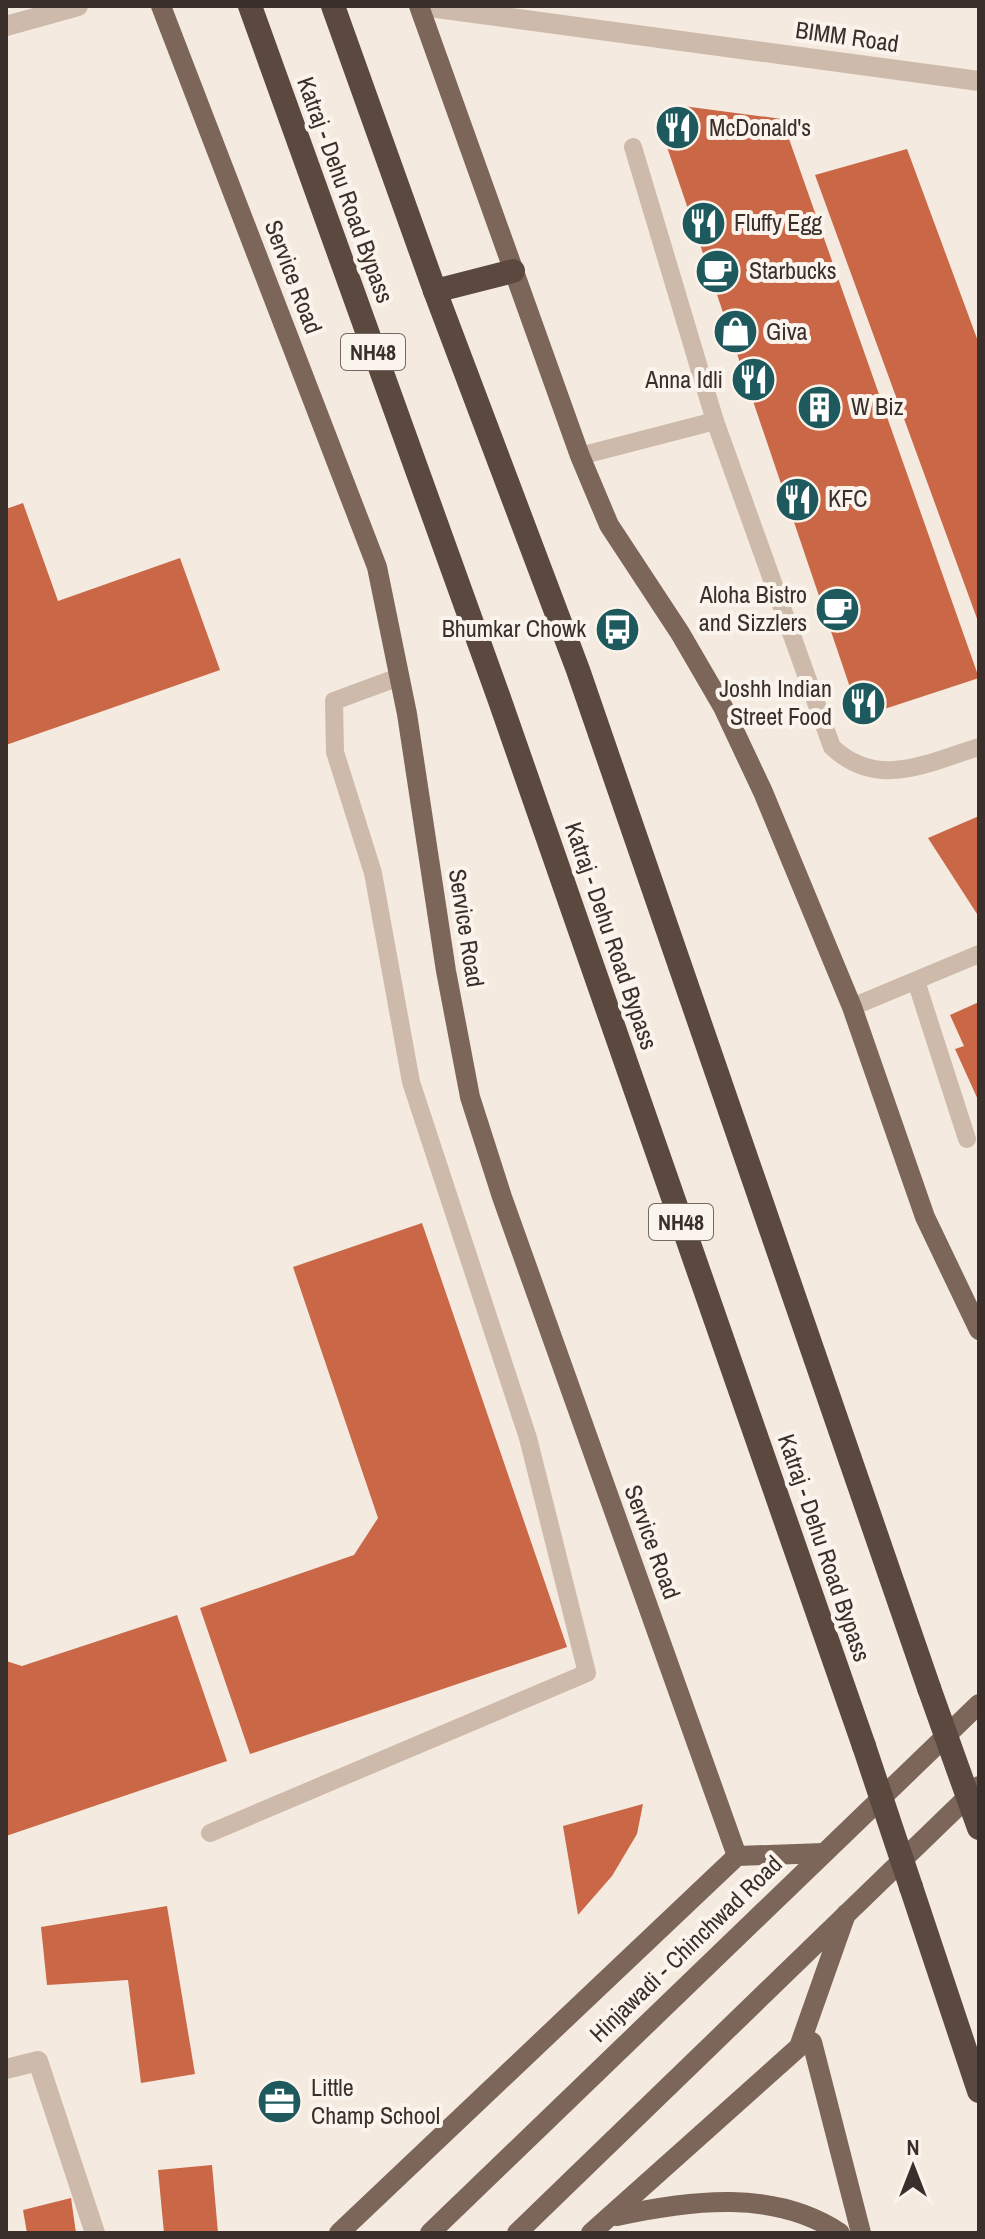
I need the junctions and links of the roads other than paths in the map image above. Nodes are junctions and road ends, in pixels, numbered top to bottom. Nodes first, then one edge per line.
1 (67, 6) edge
2 (78, 6) edge
3 (161, 6) edge
4 (250, 6) edge
5 (333, 6) edge
6 (421, 6) edge
7 (6, 26) edge
8 (979, 81) edge
9 (633, 147) dead end
10 (513, 271) junction
11 (435, 291) junction
12 (715, 421) junction
13 (580, 456) junction
14 (399, 677) junction
15 (979, 747) edge
16 (979, 954) edge
17 (916, 981) junction
18 (852, 1007) junction
19 (967, 1139) dead end
20 (979, 1330) edge
21 (979, 1704) edge
22 (979, 1786) edge
23 (979, 1828) edge
24 (210, 1833) dead end
25 (824, 1853) junction
26 (737, 1856) junction
27 (847, 1911) junction
28 (812, 2042) dead end
29 (6, 2069) edge
30 (979, 2091) edge
31 (613, 2217) junction
32 (95, 2233) edge
33 (339, 2233) edge
34 (430, 2233) edge
35 (517, 2233) edge
36 (591, 2233) edge
37 (840, 2233) edge
38 (861, 2233) edge

1 - 2 street
1 - 7 street
3 - 14 main road, Service Road
4 - 30 highway, Katraj - Dehu Road Bypass / NH48, bridge
5 - 11 highway, Katraj - Dehu Road Bypass
6 - 8 street, BIMM Road
6 - 10 main road
9 - 12 lane
10 - 11 highway
10 - 13 main road
11 - 23 highway, Katraj - Dehu Road Bypass, bridge
12 - 13 lane
12 - 15 lane
13 - 18 main road
14 - 24 lane
14 - 26 main road, Service Road
16 - 17 lane
17 - 18 lane
17 - 19 lane
18 - 20 main road
21 - 25 main road, Hinjawadi - Chinchwad Road
22 - 27 main road
25 - 26 main road
25 - 34 main road, Hinjawadi - Chinchwad Road
26 - 33 main road
27 - 31 main road
27 - 35 main road
28 - 38 main road
29 - 32 street
31 - 36 main road
31 - 37 main road

